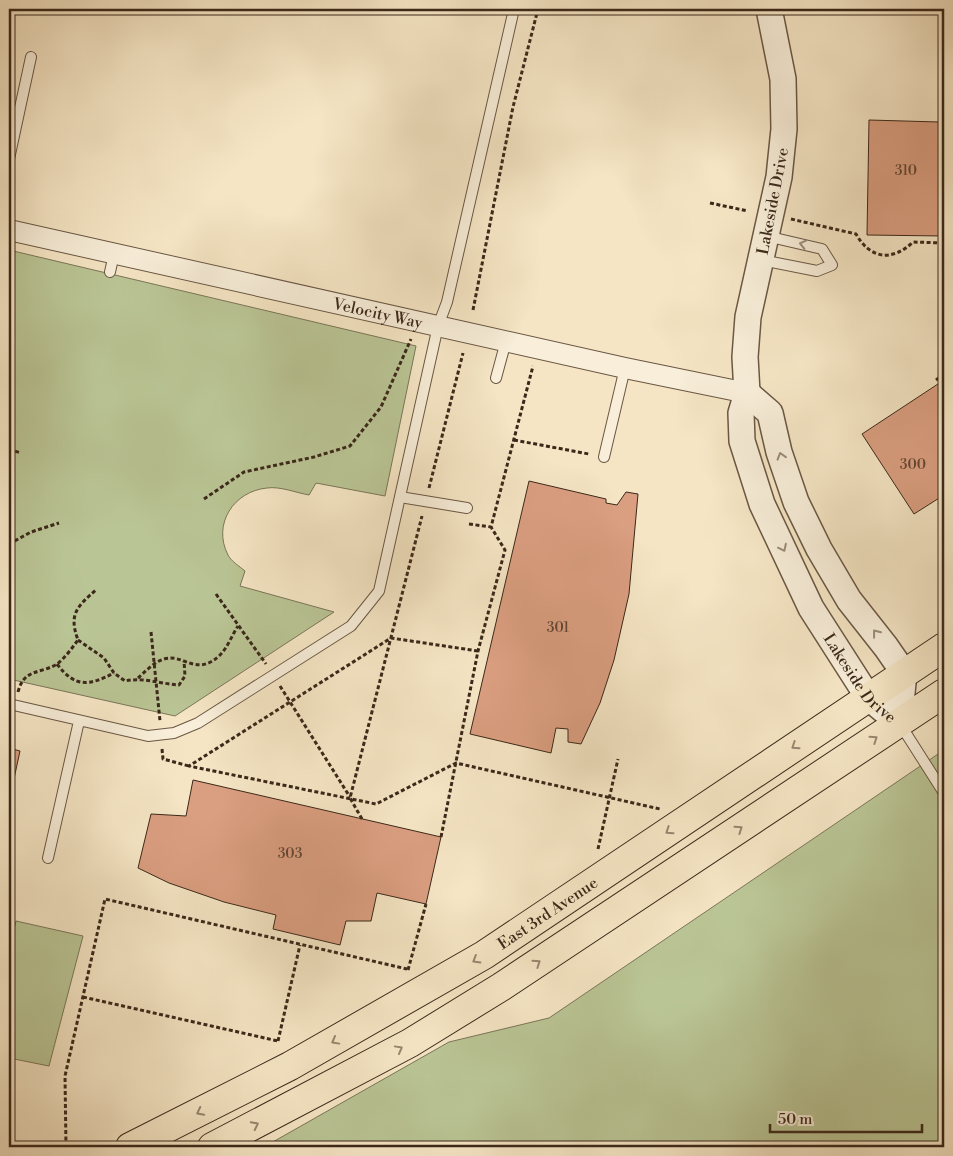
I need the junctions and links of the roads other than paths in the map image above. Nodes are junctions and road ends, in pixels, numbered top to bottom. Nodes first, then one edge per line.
1 (514, 9) edge
2 (769, 9) edge
3 (31, 57) dead end
4 (9, 159) edge
5 (9, 230) edge
6 (766, 236) junction
7 (761, 260) junction
8 (438, 326) junction
9 (506, 341) junction
10 (625, 368) junction
11 (496, 378) dead end
12 (748, 393) junction
13 (604, 457) road end
14 (400, 497) junction
15 (467, 508) dead end
16 (944, 646) edge
17 (904, 673) junction
18 (944, 693) edge
19 (868, 697) junction
20 (12, 705) edge
21 (79, 720) junction
22 (899, 723) junction
23 (944, 793) edge
24 (48, 858) dead end
25 (130, 1147) edge
26 (212, 1147) edge

1 - 8 lane
2 - 6 street, Lakeside Drive
3 - 4 lane
5 - 8 street, Velocity Way
6 - 7 street, Lakeside Drive
7 -> 6 lane
7 - 12 street, Lakeside Drive
8 - 9 street, Velocity Way
8 - 14 lane
9 - 10 street, Velocity Way
9 - 11 lane
10 - 12 street, Velocity Way
10 - 13 lane
17 -> 12 street, Lakeside Drive
12 -> 19 street, Lakeside Drive
14 - 15 lane
14 - 21 lane
16 - 17 main road, East 3rd Avenue
17 - 19 main road, East 3rd Avenue
17 - 22 street, Lakeside Drive
18 - 22 main road
19 - 22 street, Lakeside Drive
19 -> 25 main road, East 3rd Avenue
20 - 21 lane
21 - 24 lane
22 - 23 lane
26 -> 22 main road

